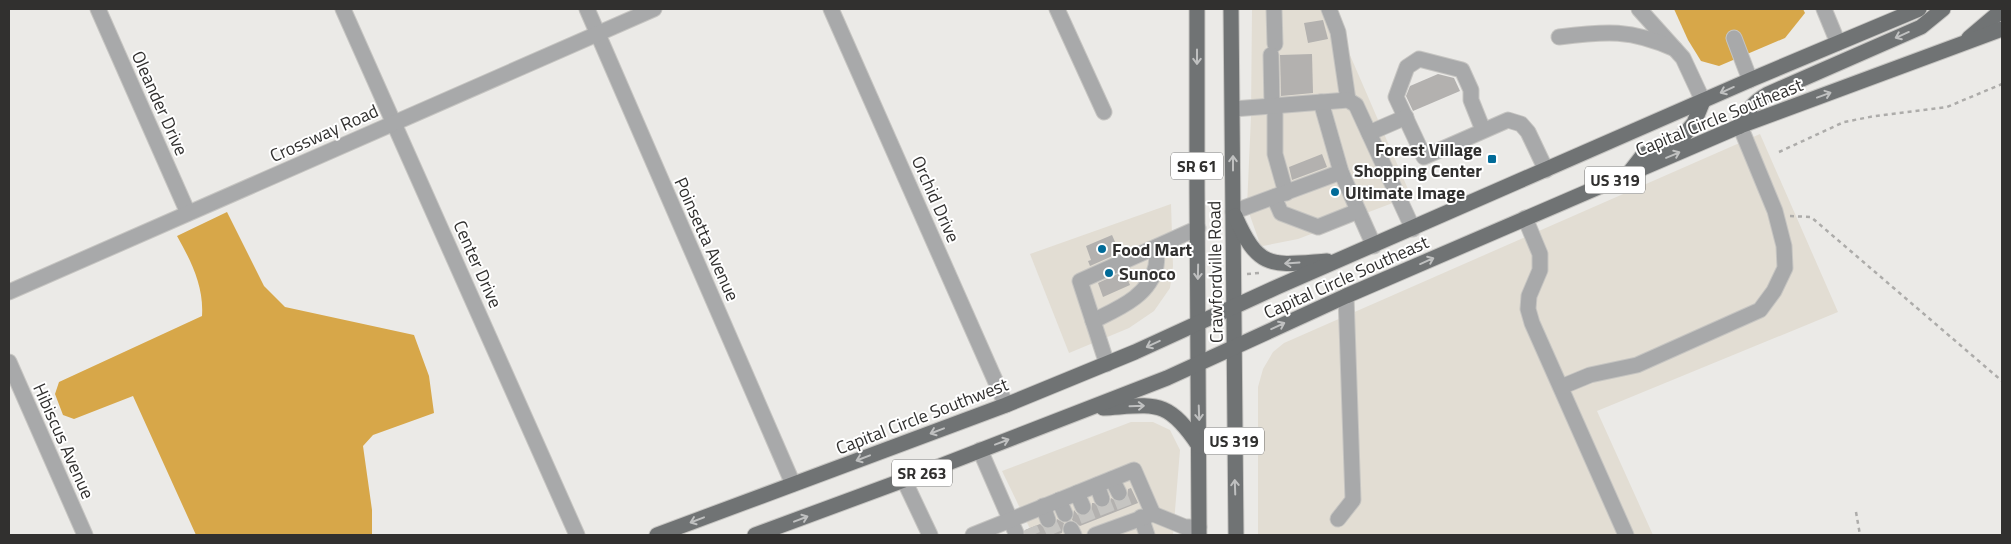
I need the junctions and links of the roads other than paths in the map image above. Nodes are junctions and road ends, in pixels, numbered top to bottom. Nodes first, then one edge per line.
1 (98, 9) edge
2 (344, 9) edge
3 (586, 9) edge
4 (654, 9) edge
5 (832, 9) edge
6 (1057, 9) edge
7 (1198, 9) edge
8 (1231, 9) edge
9 (1274, 9) edge
10 (1329, 9) edge
11 (1639, 9) edge
12 (1824, 9) edge
13 (1919, 9) edge
14 (1943, 9) edge
15 (2002, 10) edge
16 (2002, 29) edge
17 (598, 34) junction
18 (1558, 37) dead end
19 (1734, 38) dead end
20 (1838, 43) junction
21 (1961, 46) junction
22 (1675, 49) junction
23 (1750, 80) junction
24 (1348, 100) junction
25 (1703, 100) junction
26 (1320, 102) junction
27 (1274, 106) junction
28 (1232, 109) junction
29 (1104, 112) dead end
30 (1406, 117) junction
31 (394, 123) junction
32 (1740, 126) junction
33 (1483, 130) junction
34 (1369, 133) junction
35 (1546, 170) junction
36 (1341, 172) junction
37 (1628, 174) junction
38 (1280, 195) junction
39 (1358, 210) junction
40 (1233, 212) junction
41 (188, 213) junction
42 (1525, 218) junction
43 (1198, 228) junction
44 (1413, 229) junction
45 (1374, 246) junction
46 (1157, 247) junction
47 (1341, 260) junction
48 (9, 292) edge
49 (1346, 296) junction
50 (1233, 307) junction
51 (1093, 320) junction
52 (1197, 324) junction
53 (1234, 347) junction
54 (9, 362) edge
55 (1107, 364) junction
56 (1198, 364) junction
57 (1561, 387) junction
58 (1006, 405) junction
59 (1089, 409) junction
60 (1199, 446) junction
61 (980, 450) junction
62 (1112, 479) junction
63 (904, 480) junction
64 (794, 484) junction
65 (1119, 493) tunnel mouth
66 (1138, 515) junction
67 (1338, 519) dead end
68 (1020, 524) junction
69 (1093, 531) edge
70 (1199, 531) edge
71 (85, 535) edge
72 (577, 535) edge
73 (657, 535) edge
74 (755, 535) edge
75 (930, 535) edge
76 (973, 535) edge
77 (1147, 535) edge
78 (1236, 535) edge
79 (1626, 535) edge

1 - 41 street, Oleander Drive
2 - 31 street, Center Drive
3 - 17 street, Poinsetta Avenue
4 - 17 street, Crossway Road
5 - 58 street, Orchid Drive
6 - 29 street
7 -> 43 main road, Crawfordville Road / SR 61
8 - 28 main road, Crawfordville Road / SR 61
9 - 27 street
10 - 24 street
11 - 22 street
12 - 20 street
13 - 20 main road, Capital Circle Southeast / US 319
14 -> 32 main road
15 - 21 main road
16 - 21 main road, Capital Circle Southeast / US 319
17 - 31 street, Crossway Road
17 - 64 street, Poinsetta Avenue
18 - 22 street
19 - 23 street
20 - 23 main road, Capital Circle Southeast / US 319
32 -> 21 main road, Capital Circle Southeast / US 319
22 - 25 street
23 -> 25 main road, Capital Circle Southeast / US 319
24 - 26 street
24 - 34 street
25 - 35 main road, Capital Circle Southeast / US 319
25 - 37 main road
26 - 27 street
26 - 36 street
27 - 28 street
27 - 38 street
40 -> 28 main road, Crawfordville Road / SR 61
30 - 33 street
30 - 33 street
30 - 34 street
31 - 41 street, Crossway Road
31 - 72 street, Center Drive
37 -> 32 main road, Capital Circle Southeast / US 319
32 - 57 street
33 - 35 street
34 - 44 street
35 - 44 main road, Capital Circle Southeast / US 319
36 - 38 street
36 - 39 street
37 - 42 main road, Capital Circle Southeast / US 319
38 - 39 street
38 - 40 street
39 - 45 street
47 -> 40 main road
40 - 50 main road, Crawfordville Road / SR 61
41 - 48 street, Crossway Road
49 -> 42 main road, Capital Circle Southeast / US 319
42 - 57 street
43 - 46 street
43 -> 52 main road, Crawfordville Road / SR 61
44 - 45 main road, Capital Circle Southeast / US 319
45 - 47 main road, Capital Circle Southeast / US 319
46 - 51 street
46 - 51 street
47 - 50 main road, Capital Circle Southeast / US 319
53 -> 49 main road, Capital Circle Southeast / US 319
49 - 67 street
50 - 52 main road, Capital Circle Southeast / US 319
50 - 53 main road, Crawfordville Road / SR 61
51 - 55 street
52 -> 55 main road, Capital Circle Southwest / SR 263
52 - 56 main road, Crawfordville Road / US 319
53 - 56 main road, SR 263
78 -> 53 main road, Crawfordville Road / US 319
54 - 71 street, Hibiscus Avenue
55 - 58 main road, Capital Circle Southwest / SR 263
56 - 59 main road, SR 263
56 -> 60 main road, Crawfordville Road / US 319
57 - 79 street
58 -> 64 main road, Capital Circle Southwest / SR 263
59 -> 60 main road
61 -> 59 main road, SR 263
60 - 70 main road, Crawfordville Road / US 319
61 - 63 main road, SR 263
61 - 68 street
62 - 65 street
62 - 66 street
62 - 68 street
74 -> 63 main road, SR 263
63 - 75 street
64 -> 73 main road, Capital Circle Southwest / SR 263
66 - 69 street
66 - 70 street
66 - 77 street
68 - 76 street

